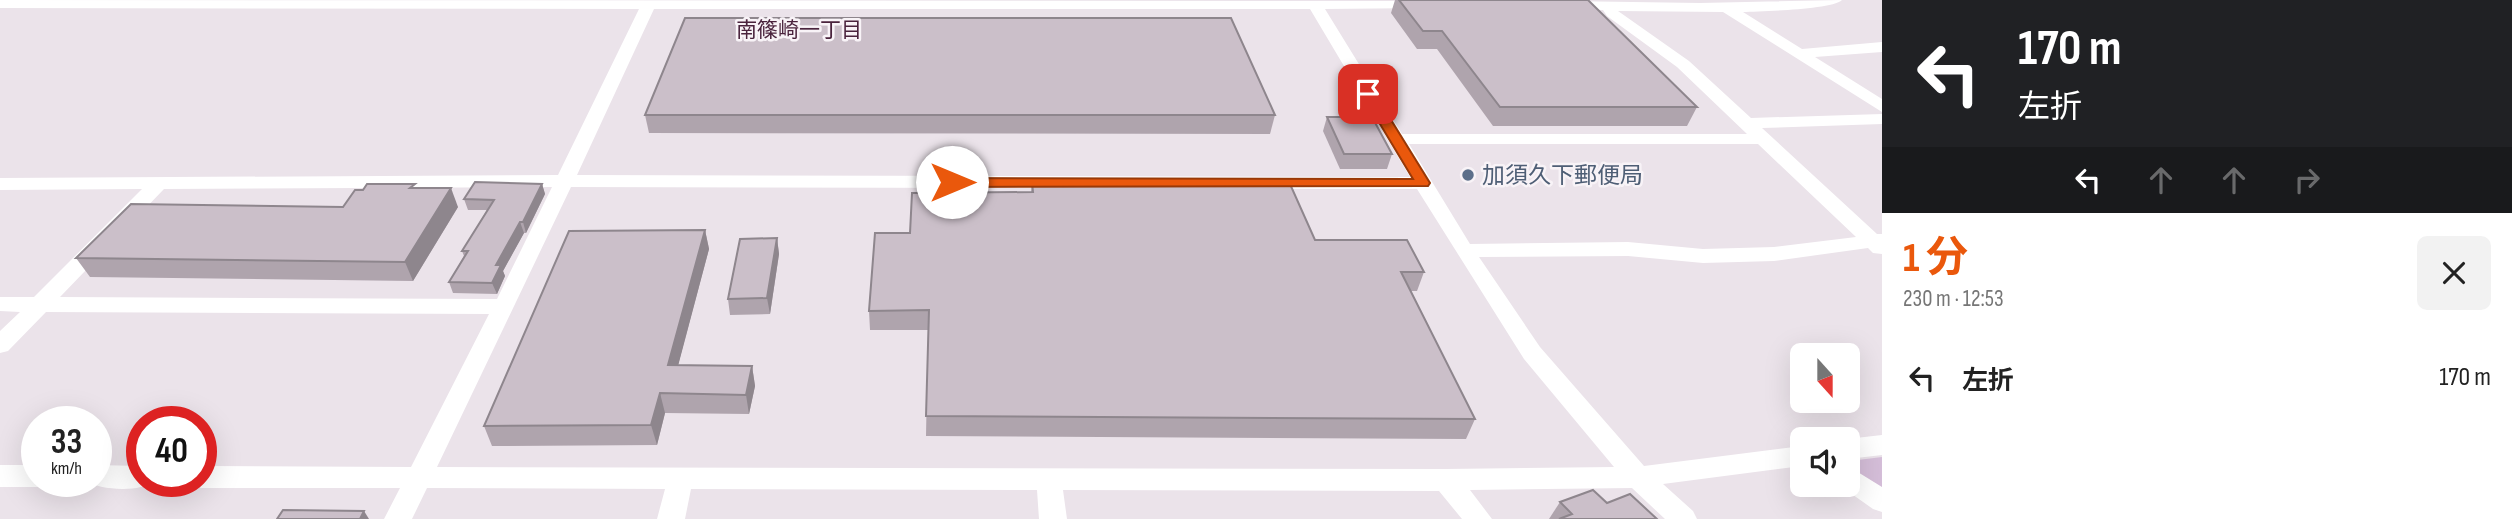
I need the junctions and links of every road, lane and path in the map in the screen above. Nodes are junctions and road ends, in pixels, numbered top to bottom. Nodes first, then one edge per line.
1 (1835, 0) edge
2 (19, 2) edge
3 (649, 2) edge
4 (1313, 2) edge
5 (1606, 3) edge
6 (0, 4) edge
7 (1434, 5) edge
8 (1554, 5) edge
9 (1724, 6) junction
10 (0, 15) edge
11 (1882, 47) edge
12 (1798, 54) junction
13 (1882, 107) edge
14 (1882, 119) edge
15 (1747, 123) junction
16 (1395, 139) junction
17 (1766, 139) junction
18 (564, 181) junction
19 (1423, 183) junction
20 (0, 184) edge
21 (157, 185) junction
22 (1879, 244) edge
23 (1464, 251) junction
24 (0, 304) edge
25 (41, 304) junction
26 (504, 307) junction
27 (0, 345) edge
28 (1882, 445) edge
29 (1860, 448) edge
30 (1790, 458) edge
31 (0, 476) edge
32 (21, 476) edge
33 (217, 477) edge
34 (1638, 477) junction
35 (417, 479) junction
36 (680, 480) junction
37 (1049, 480) junction
38 (1446, 480) junction
39 (1860, 485) edge
40 (1882, 500) edge
41 (398, 519) edge
42 (671, 519) edge
43 (1053, 519) edge
44 (1478, 519) edge
45 (1683, 519) edge

1 - 9 street
2 - 3 street
2 - 6 street
2 - 10 street
3 - 4 street
3 - 18 street
4 - 7 street
4 - 16 street
5 - 8 street
5 - 9 street
5 - 15 street
9 - 12 street
11 - 12 street
12 - 13 street
14 - 15 street
15 - 17 street
16 - 17 street
16 - 19 street
17 - 22 street
18 - 19 street
18 - 21 street
18 - 26 street
19 - 23 street
20 - 21 street
21 - 25 street
22 - 23 street
23 - 34 street
24 - 25 street
25 - 26 street
25 - 27 street
26 - 35 street
28 - 29 street
30 - 34 street
31 - 32 street
33 - 35 street
34 - 38 street
34 - 45 street
35 - 36 street
35 - 41 street
36 - 37 street
36 - 42 street
37 - 38 street
37 - 43 street
38 - 44 street
39 - 40 street

